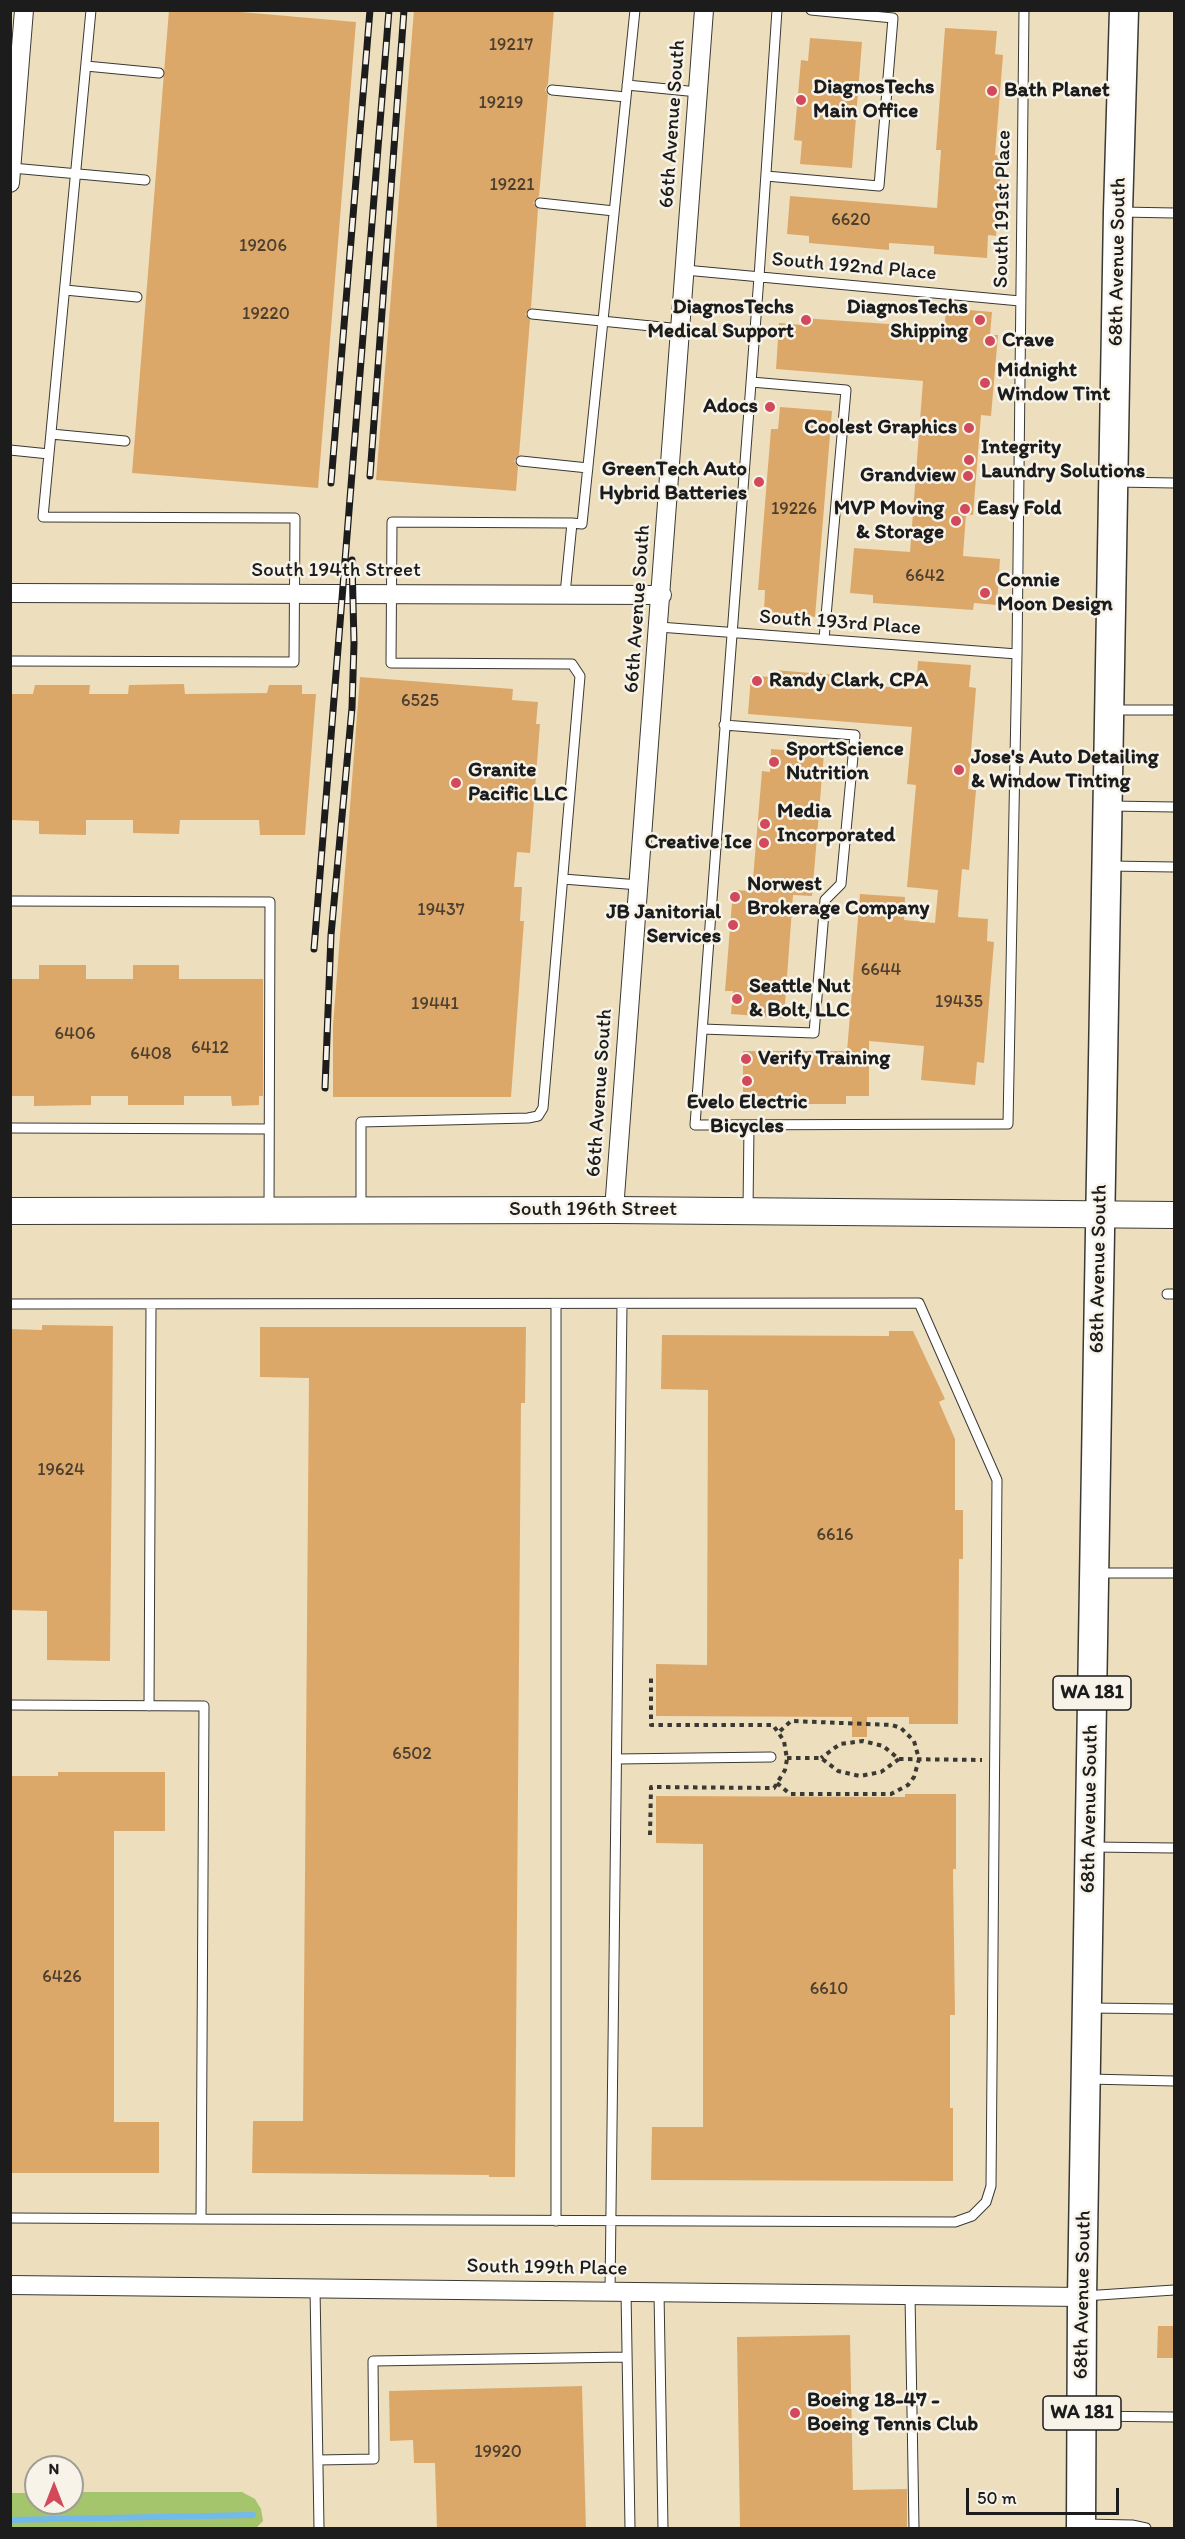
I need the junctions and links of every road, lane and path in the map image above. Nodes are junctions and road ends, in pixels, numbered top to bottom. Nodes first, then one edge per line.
1 (24, 10) edge
2 (91, 10) edge
3 (635, 10) edge
4 (704, 10) edge
5 (777, 10) edge
6 (811, 10) edge
7 (1024, 10) edge
8 (1124, 10) edge
9 (16, 36) edge
10 (86, 66) junction
11 (159, 73) dead end
12 (627, 85) junction
13 (552, 90) dead end
14 (698, 92) junction
15 (626, 97) junction
16 (75, 174) junction
17 (11, 175) edge
18 (766, 176) junction
19 (146, 180) dead end
20 (540, 203) dead end
21 (614, 211) junction
22 (1118, 212) junction
23 (1174, 213) edge
24 (685, 270) junction
25 (759, 276) junction
26 (64, 290) junction
27 (137, 297) dead end
28 (1020, 301) junction
29 (532, 314) dead end
30 (603, 322) junction
31 (681, 329) junction
32 (751, 382) junction
33 (51, 434) junction
34 (125, 441) dead end
35 (10, 450) edge
36 (49, 454) junction
37 (521, 461) dead end
38 (588, 468) junction
39 (1114, 482) junction
40 (1174, 483) edge
41 (572, 523) junction
42 (10, 593) edge
43 (295, 594) junction
44 (391, 594) junction
45 (565, 594) junction
46 (662, 595) junction
47 (659, 627) junction
48 (731, 632) junction
49 (824, 639) junction
50 (1017, 654) junction
51 (10, 661) edge
52 (1109, 710) junction
53 (1174, 710) edge
54 (724, 724) junction
55 (1107, 806) junction
56 (1174, 807) edge
57 (1106, 866) junction
58 (1174, 867) edge
59 (563, 879) junction
60 (639, 885) junction
61 (10, 901) edge
62 (702, 1029) junction
63 (749, 1125) junction
64 (10, 1128) edge
65 (269, 1129) junction
66 (269, 1210) junction
67 (361, 1210) junction
68 (614, 1210) junction
69 (10, 1211) edge
70 (748, 1211) junction
71 (1100, 1215) junction
72 (1174, 1215) edge
73 (10, 1304) edge
74 (555, 1304) junction
75 (622, 1304) junction
76 (151, 1305) junction
77 (1094, 1573) junction
78 (1174, 1573) edge
79 (10, 1705) edge
80 (149, 1706) junction
81 (779, 1732) dead end
82 (771, 1757) dead end
83 (787, 1758) dead end
84 (821, 1758) junction
85 (617, 1759) junction
86 (899, 1759) junction
87 (919, 1759) junction
88 (995, 1760) junction
89 (777, 1783) dead end
90 (1089, 1847) junction
91 (1174, 1848) edge
92 (1088, 2007) junction
93 (1174, 2008) edge
94 (1086, 2079) junction
95 (1174, 2081) edge
96 (10, 2218) edge
97 (201, 2219) junction
98 (555, 2221) junction
99 (611, 2221) junction
100 (10, 2285) edge
101 (315, 2288) junction
102 (1174, 2290) edge
103 (618, 2292) junction
104 (659, 2292) junction
105 (910, 2295) junction
106 (1082, 2297) junction
107 (627, 2357) junction
108 (1082, 2416) junction
109 (1174, 2417) edge
110 (318, 2460) junction
111 (1082, 2526) edge
112 (319, 2529) edge
113 (630, 2529) edge
114 (663, 2529) edge
115 (915, 2529) edge
116 (1146, 2529) edge

1 - 9 street
2 - 10 lane
3 - 12 lane
4 - 14 street, 66th Avenue South
5 - 18 lane
6 - 18 lane
7 - 28 lane, South 191st Place
8 - 22 main road, 68th Avenue South / WA 181
9 - 17 street
10 - 11 lane
10 - 16 lane
12 - 14 lane
12 - 15 lane
13 - 15 lane
14 - 24 street, 66th Avenue South
15 - 21 lane
16 - 17 lane
16 - 19 lane
16 - 26 lane
18 - 25 lane
20 - 21 lane
21 - 30 lane
22 - 23 lane
22 - 39 main road, 68th Avenue South / WA 181
24 - 25 lane, South 192nd Place
24 - 31 street, 66th Avenue South
25 - 28 lane, South 192nd Place
25 - 32 lane
26 - 27 lane
26 - 33 lane
28 - 50 lane, South 191st Place
29 - 30 lane
30 - 31 lane
30 - 38 lane
31 - 46 street, 66th Avenue South
32 - 48 lane
32 - 49 lane
33 - 34 lane
33 - 36 lane
35 - 36 lane
36 - 43 lane
37 - 38 lane
38 - 41 lane
39 - 40 lane
39 - 52 main road, 68th Avenue South / WA 181
41 - 44 lane
41 - 45 lane
42 - 43 street, South 194th Street
43 - 44 street, South 194th Street
43 - 51 lane
44 - 45 street, South 194th Street
44 - 59 lane
45 - 46 street, South 194th Street
46 - 47 street, 66th Avenue South
47 - 48 lane, South 193rd Place
47 - 60 street, 66th Avenue South
48 - 49 lane, South 193rd Place
48 - 54 lane
49 - 50 lane, South 193rd Place
50 - 63 lane, South 191st Place
52 - 53 lane
52 - 55 main road, 68th Avenue South / WA 181
54 - 62 lane
54 - 62 lane
55 - 56 lane
55 - 57 main road, 68th Avenue South / WA 181
57 - 58 lane
57 - 71 main road, 68th Avenue South / WA 181
59 - 60 lane
59 - 67 lane
60 - 68 street, 66th Avenue South
61 - 65 lane
62 - 63 lane
63 - 70 lane
64 - 65 lane
65 - 66 lane
66 - 67 main road, South 196th Street
66 - 69 main road, South 196th Street
67 - 68 main road, South 196th Street
68 - 70 main road, South 196th Street
70 - 71 main road, South 196th Street
71 - 72 main road, South 196th Street
71 - 77 main road, 68th Avenue South / WA 181
73 - 76 lane
74 - 75 lane
74 - 76 lane
74 - 98 lane
75 - 85 lane
75 - 88 lane
76 - 80 lane
77 - 78 lane
77 - 90 main road, 68th Avenue South / WA 181
79 - 80 lane
80 - 97 lane
81 - 87 path
82 - 85 lane
83 - 84 path
84 - 86 path
84 - 86 path
85 - 99 lane
86 - 87 path
87 - 88 path
87 - 89 path
88 - 99 lane
90 - 91 lane
90 - 92 main road, 68th Avenue South / WA 181
92 - 93 lane
92 - 94 main road, 68th Avenue South / WA 181
94 - 95 lane
94 - 106 main road, 68th Avenue South / WA 181
96 - 97 lane
97 - 98 lane
98 - 99 lane
99 - 103 lane
100 - 101 street, South 199th Place
101 - 103 street, South 199th Place
101 - 110 lane
102 - 106 lane
103 - 104 street, South 199th Place
103 - 107 lane
104 - 105 street, South 199th Place
104 - 114 lane
105 - 106 street, South 199th Place
105 - 115 lane
106 - 108 main road, 68th Avenue South / WA 181
107 - 110 lane
107 - 113 lane
108 - 109 lane
108 - 111 main road, 68th Avenue South / WA 181
110 - 112 lane
111 - 116 lane

